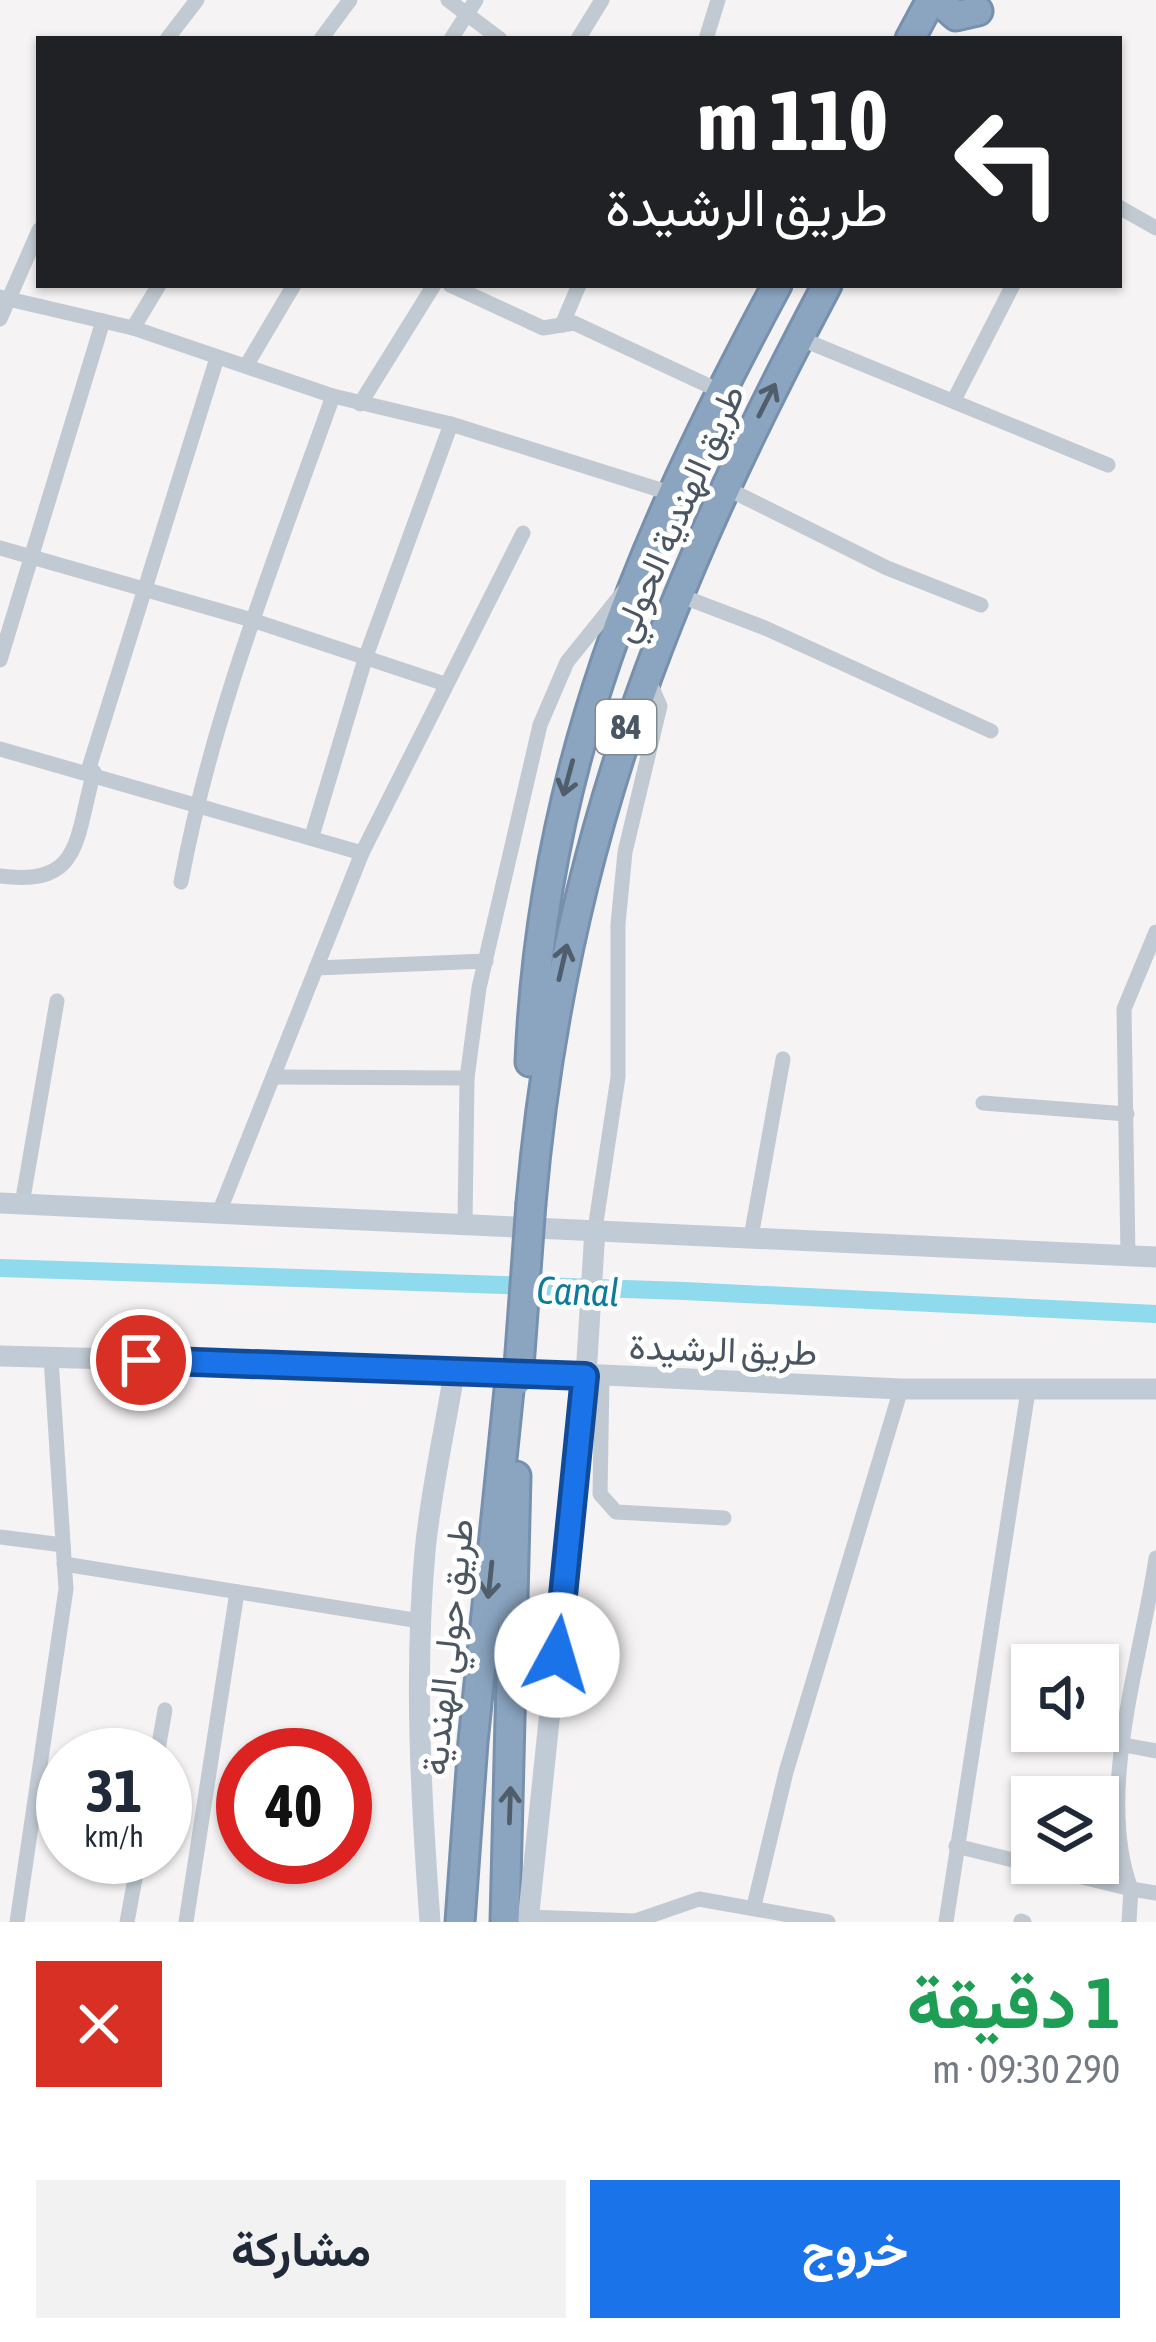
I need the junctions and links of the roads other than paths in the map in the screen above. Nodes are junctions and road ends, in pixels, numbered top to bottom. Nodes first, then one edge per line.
1 (197, 0) edge
2 (350, 0) edge
3 (448, 0) edge
4 (602, 0) edge
5 (718, 0) edge
6 (935, 0) edge
7 (981, 6) edge
8 (471, 7) edge
9 (168, 36) edge
10 (323, 36) edge
11 (453, 36) edge
12 (497, 36) edge
13 (580, 36) edge
14 (707, 36) edge
15 (912, 36) edge
16 (964, 36) edge
17 (1122, 209) edge
18 (1156, 228) edge
19 (36, 236) edge
20 (157, 288) edge
21 (292, 288) edge
22 (432, 288) edge
23 (456, 288) edge
24 (578, 288) edge
25 (775, 288) edge
26 (825, 288) edge
27 (1011, 288) edge
28 (3, 298) edge
29 (0, 320) edge
30 (103, 321) junction
31 (562, 325) junction
32 (133, 328) junction
33 (799, 338) junction
34 (217, 358) junction
35 (246, 366) junction
36 (722, 392) junction
37 (333, 396) junction
38 (956, 398) junction
39 (360, 404) junction
40 (452, 424) junction
41 (1108, 465) dead end
42 (724, 487) junction
43 (673, 494) junction
44 (523, 532) dead end
45 (0, 548) edge
46 (28, 556) junction
47 (633, 582) junction
48 (142, 590) junction
49 (676, 594) junction
50 (981, 604) dead end
51 (252, 620) junction
52 (366, 656) junction
53 (0, 660) edge
54 (643, 676) junction
55 (445, 684) junction
56 (992, 730) dead end
57 (0, 748) edge
58 (91, 771) junction
59 (196, 801) junction
60 (312, 836) junction
61 (362, 854) junction
62 (1, 880) edge
63 (181, 882) dead end
64 (1156, 932) edge
65 (486, 961) junction
66 (316, 968) junction
67 (57, 1001) dead end
68 (784, 1059) dead end
69 (273, 1077) junction
70 (467, 1078) junction
71 (983, 1102) dead end
72 (1127, 1114) junction
73 (11, 1203) edge
74 (527, 1203) junction
75 (218, 1215) junction
76 (465, 1225) junction
77 (595, 1229) junction
78 (751, 1237) junction
79 (1128, 1256) junction
80 (1156, 1257) edge
81 (0, 1356) edge
82 (52, 1358) junction
83 (455, 1368) junction
84 (591, 1376) junction
85 (514, 1380) junction
86 (901, 1389) junction
87 (1156, 1389) edge
88 (1028, 1391) junction
89 (724, 1518) dead end
90 (0, 1537) edge
91 (63, 1545) junction
92 (1156, 1558) edge
93 (64, 1564) junction
94 (237, 1592) junction
95 (420, 1621) junction
96 (165, 1711) dead end
97 (162, 1728) edge
98 (1124, 1745) junction
99 (1156, 1751) edge
100 (956, 1846) junction
101 (134, 1884) edge
102 (1131, 1889) junction
103 (1156, 1892) edge
104 (754, 1906) junction
105 (521, 1920) edge
106 (17, 1922) edge
107 (127, 1922) edge
108 (186, 1922) edge
109 (430, 1922) edge
110 (460, 1922) edge
111 (828, 1922) edge
112 (946, 1922) edge
113 (1129, 1922) edge

1 - 9 street
2 - 10 street
3 - 8 street
4 - 13 street
5 - 14 street
6 - 7 highway
6 - 15 highway
7 - 16 highway
8 - 11 street
8 - 12 street
17 - 18 street
19 - 28 street
20 - 32 street
21 - 35 street
22 - 39 street
23 - 31 street
24 - 31 street
25 - 36 highway, طريق الهندية الحولي / 84
26 - 33 highway, طريق الهندية الحولي / 84
27 - 38 street
28 - 29 street
28 - 30 street
30 - 32 street
30 - 46 street
31 - 36 street
32 - 34 street
33 - 38 street
42 -> 33 highway, طريق الهندية الحولي / 84
34 - 35 street
34 - 48 street
35 - 37 street
36 - 43 highway, طريق الهندية الحولي / 84
37 - 39 street
37 - 51 street
38 - 41 street
39 - 40 street
40 - 43 street
40 - 52 street
42 - 49 highway, طريق الهندية الحولي / 84
42 - 50 street
43 - 47 highway, طريق الهندية الحولي / 84
44 - 55 street
45 - 46 street
46 - 48 street
46 - 53 street
47 - 65 street
47 -> 74 highway, طريق الهندية الحولي / 84
48 - 51 street
48 - 58 street
49 - 54 highway, طريق الهندية الحولي / 84
49 - 56 street
51 - 52 street
51 - 59 street
52 - 55 street
52 - 60 street
74 -> 54 highway, طريق الهندية الحولي / 84
54 - 77 street
55 - 61 street
57 - 58 street
58 - 59 street
58 - 62 street
59 - 60 street
59 - 63 street
60 - 61 street
61 - 66 street
64 - 72 street
65 - 66 street
65 - 70 street
66 - 69 street
67 - 73 street
68 - 78 street
69 - 70 street
69 - 75 street
70 - 76 street
71 - 72 street
72 - 79 street
73 - 75 street
74 - 85 highway, 84, bridge
75 - 76 street
76 - 77 street
77 - 78 street
77 - 84 street
78 - 79 street
79 - 80 street
81 - 82 street, طريق الرشيدة
82 - 83 street, طريق الرشيدة
82 - 91 street
83 - 84 street, طريق الرشيدة
83 - 95 street
84 - 86 street, طريق الرشيدة
84 - 89 street
84 - 105 street
105 -> 85 highway, طريق حولي الهندية / 84
85 -> 110 highway, طريق حولي الهندية / 84
86 - 88 street, طريق الرشيدة
86 - 104 street
87 - 88 street, طريق الرشيدة
88 - 100 street
90 - 91 street
91 - 93 street
92 - 98 street
93 - 94 street
93 - 106 street
94 - 95 street
94 - 108 street
95 - 109 street
96 - 97 street
98 - 99 street
98 - 102 street
100 - 102 street
100 - 112 street
101 - 107 street
102 - 103 street
102 - 113 street
104 - 105 street
104 - 111 street

